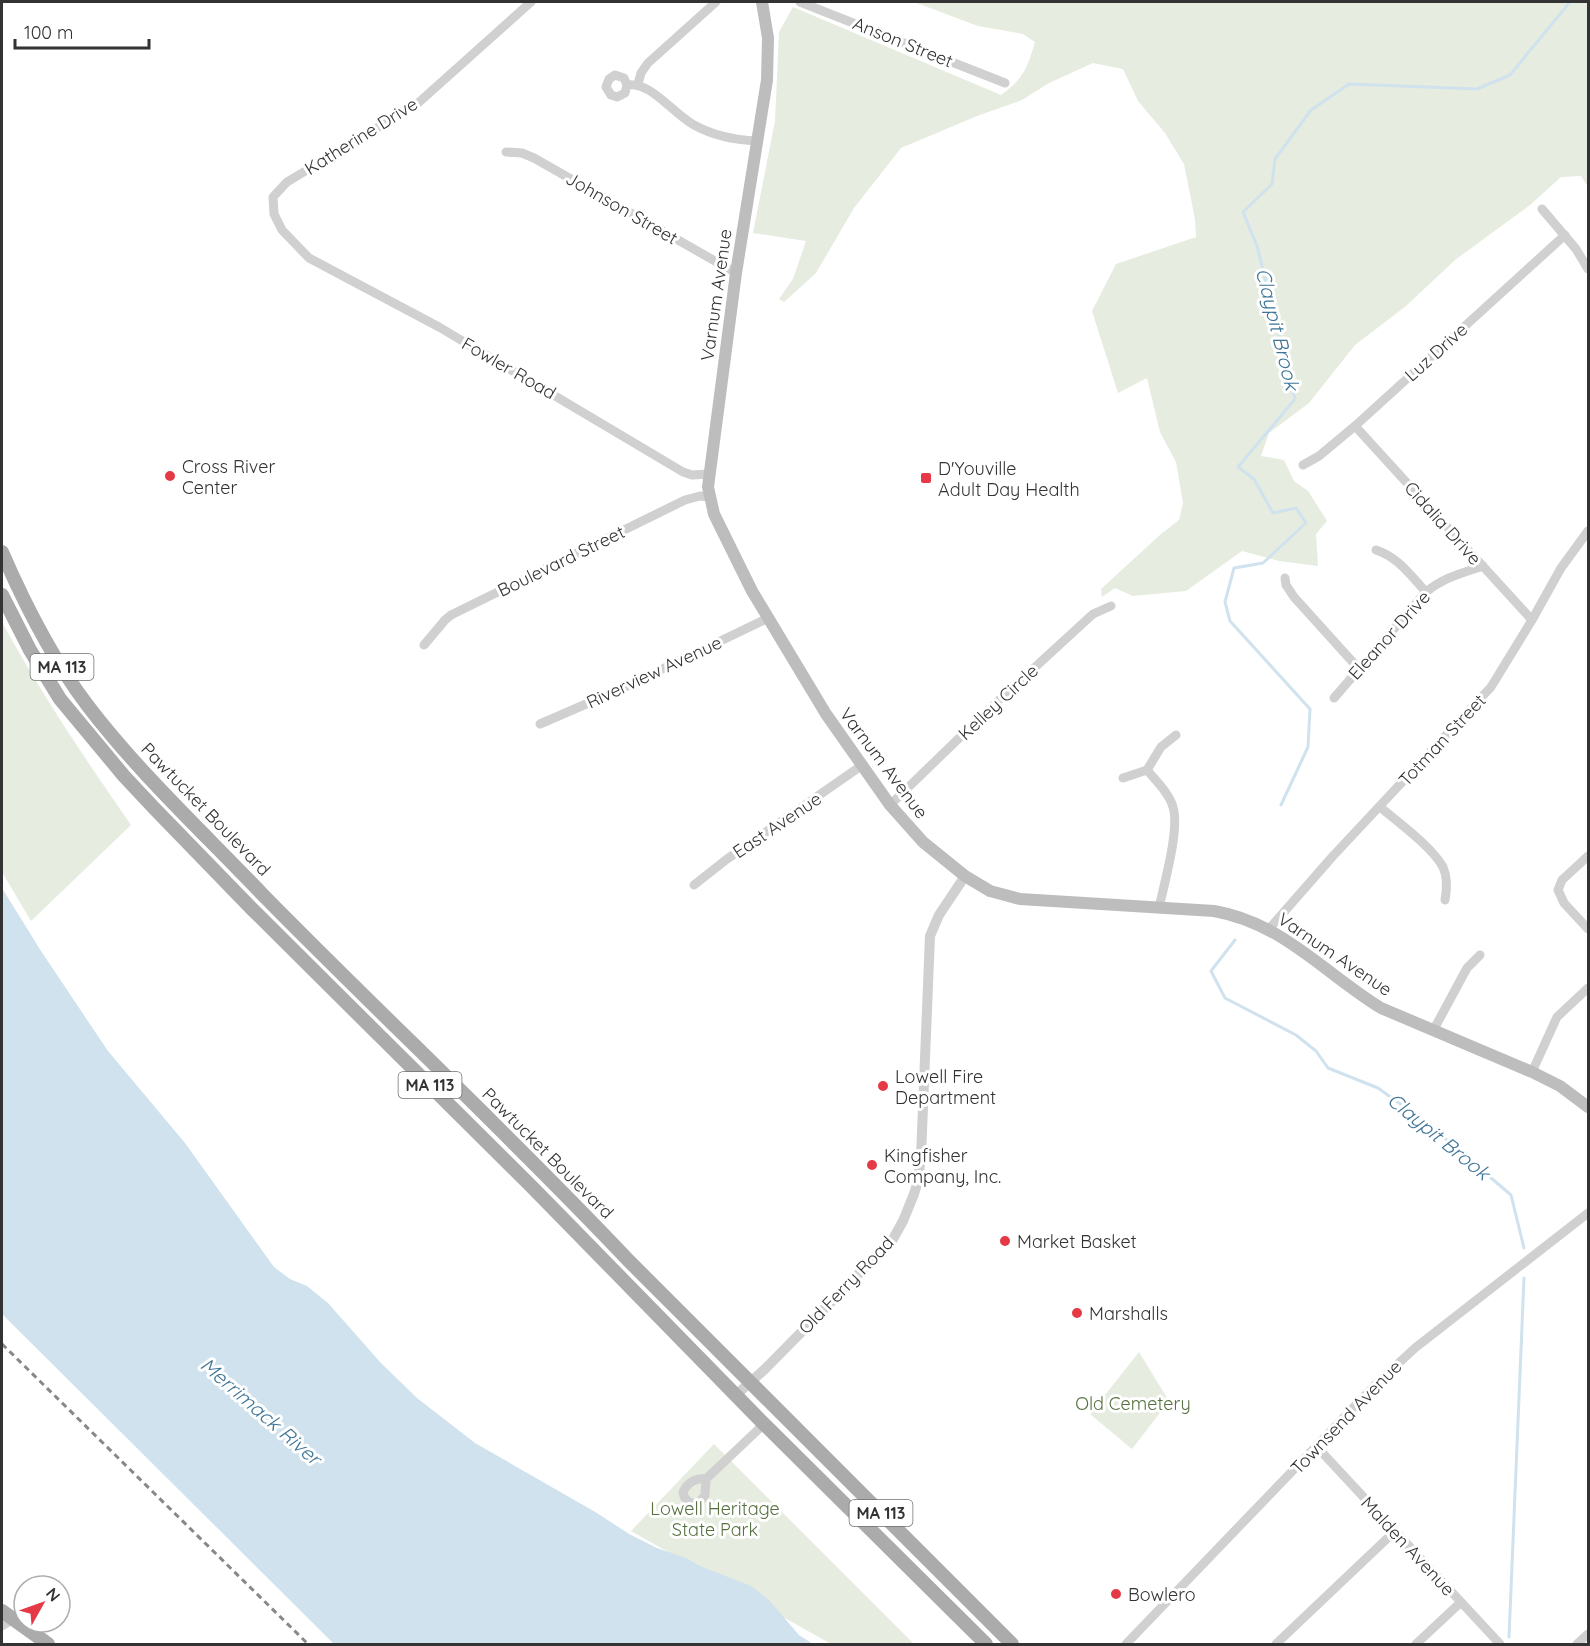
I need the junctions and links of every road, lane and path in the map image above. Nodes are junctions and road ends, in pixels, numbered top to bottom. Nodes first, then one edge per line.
1 (531, 2) edge
2 (716, 2) edge
3 (762, 2) edge
4 (800, 2) edge
5 (1005, 83) dead end
6 (638, 84) junction
7 (627, 85) dead end
8 (757, 141) junction
9 (506, 153) dead end
10 (1542, 209) dead end
11 (1565, 236) junction
12 (309, 258) joint
13 (1588, 269) edge
14 (736, 273) junction
15 (1355, 426) junction
16 (1303, 465) dead end
17 (709, 474) junction
18 (710, 496) junction
19 (1588, 531) edge
20 (1376, 550) dead end
21 (2, 552) edge
22 (1483, 566) junction
23 (1285, 578) dead end
24 (1426, 592) junction
25 (2, 595) edge
26 (1111, 606) dead end
27 (768, 618) junction
28 (1532, 620) junction
29 (424, 645) dead end
30 (1359, 669) junction
31 (1334, 698) dead end
32 (540, 724) dead end
33 (1176, 735) dead end
34 (861, 766) junction
35 (1147, 770) junction
36 (1123, 778) dead end
37 (890, 805) junction
38 (1380, 807) junction
39 (1588, 856) edge
40 (965, 876) junction
41 (694, 885) dead end
42 (1445, 900) dead end
43 (1159, 908) junction
44 (1269, 929) junction
45 (1588, 929) edge
46 (1480, 955) dead end
47 (1588, 988) edge
48 (1433, 1031) junction
49 (1532, 1072) junction
50 (1588, 1107) edge
51 (1588, 1213) edge
52 (749, 1382) junction
53 (736, 1395) junction
54 (764, 1424) junction
55 (1317, 1447) junction
56 (706, 1479) dead end
57 (1394, 1532) junction
58 (1460, 1603) junction
59 (5, 1619) edge
60 (1588, 1634) edge
61 (48, 1644) edge
62 (986, 1644) edge
63 (1012, 1644) edge
64 (1125, 1644) edge
65 (1276, 1644) edge
66 (1416, 1644) edge
67 (1500, 1644) edge
68 (1577, 1644) edge

1 - 12 street, Katherine Drive
2 - 6 street
3 - 8 main road, Varnum Avenue
4 - 5 street, Anson Street
6 - 7 street
6 - 8 street
8 - 14 main road, Varnum Avenue
9 - 14 street, Johnson Street
10 - 11 street
11 - 13 street
11 - 15 street, Luz Drive
12 - 17 street, Fowler Road
14 - 17 main road, Varnum Avenue
15 - 16 street, Luz Drive
15 - 22 street, Cidalia Drive
17 - 18 main road, Varnum Avenue
18 - 27 main road, Varnum Avenue
18 - 29 street, Boulevard Street
19 - 28 street, Totman Street
20 - 24 street
21 - 52 main road, Pawtucket Boulevard / MA 113
22 - 24 street, Eleanor Drive
22 - 28 street, Cidalia Drive
23 - 30 street
24 - 30 street, Eleanor Drive
25 - 53 main road, Pawtucket Boulevard / MA 113
26 - 37 street, Kelley Circle
27 - 32 street, Riverview Avenue
27 - 34 main road, Varnum Avenue
28 - 38 street, Totman Street
30 - 31 street, Eleanor Drive
33 - 35 street
34 - 37 main road, Varnum Avenue
34 - 41 street, East Avenue
35 - 36 street
35 - 43 street
37 - 40 main road, Varnum Avenue
38 - 42 street
38 - 44 street, Totman Street
39 - 45 street
40 - 43 main road, Varnum Avenue
40 - 52 street, Old Ferry Road
43 - 44 main road, Varnum Avenue
44 - 48 main road, Varnum Avenue
46 - 48 street
47 - 49 street
48 - 49 main road, Varnum Avenue
49 - 50 main road, Varnum Avenue
51 - 55 street, Townsend Avenue
52 - 53 street, Old Ferry Road
52 - 63 main road, Pawtucket Boulevard / MA 113
53 - 54 main road, Pawtucket Boulevard / MA 113
54 - 56 street
54 - 62 main road, Pawtucket Boulevard / MA 113
55 - 57 street, Malden Avenue
55 - 64 street, Townsend Avenue
57 - 58 street, Malden Avenue
57 - 65 street
58 - 66 street
58 - 67 street, Malden Avenue
59 - 61 main road
60 - 68 street

